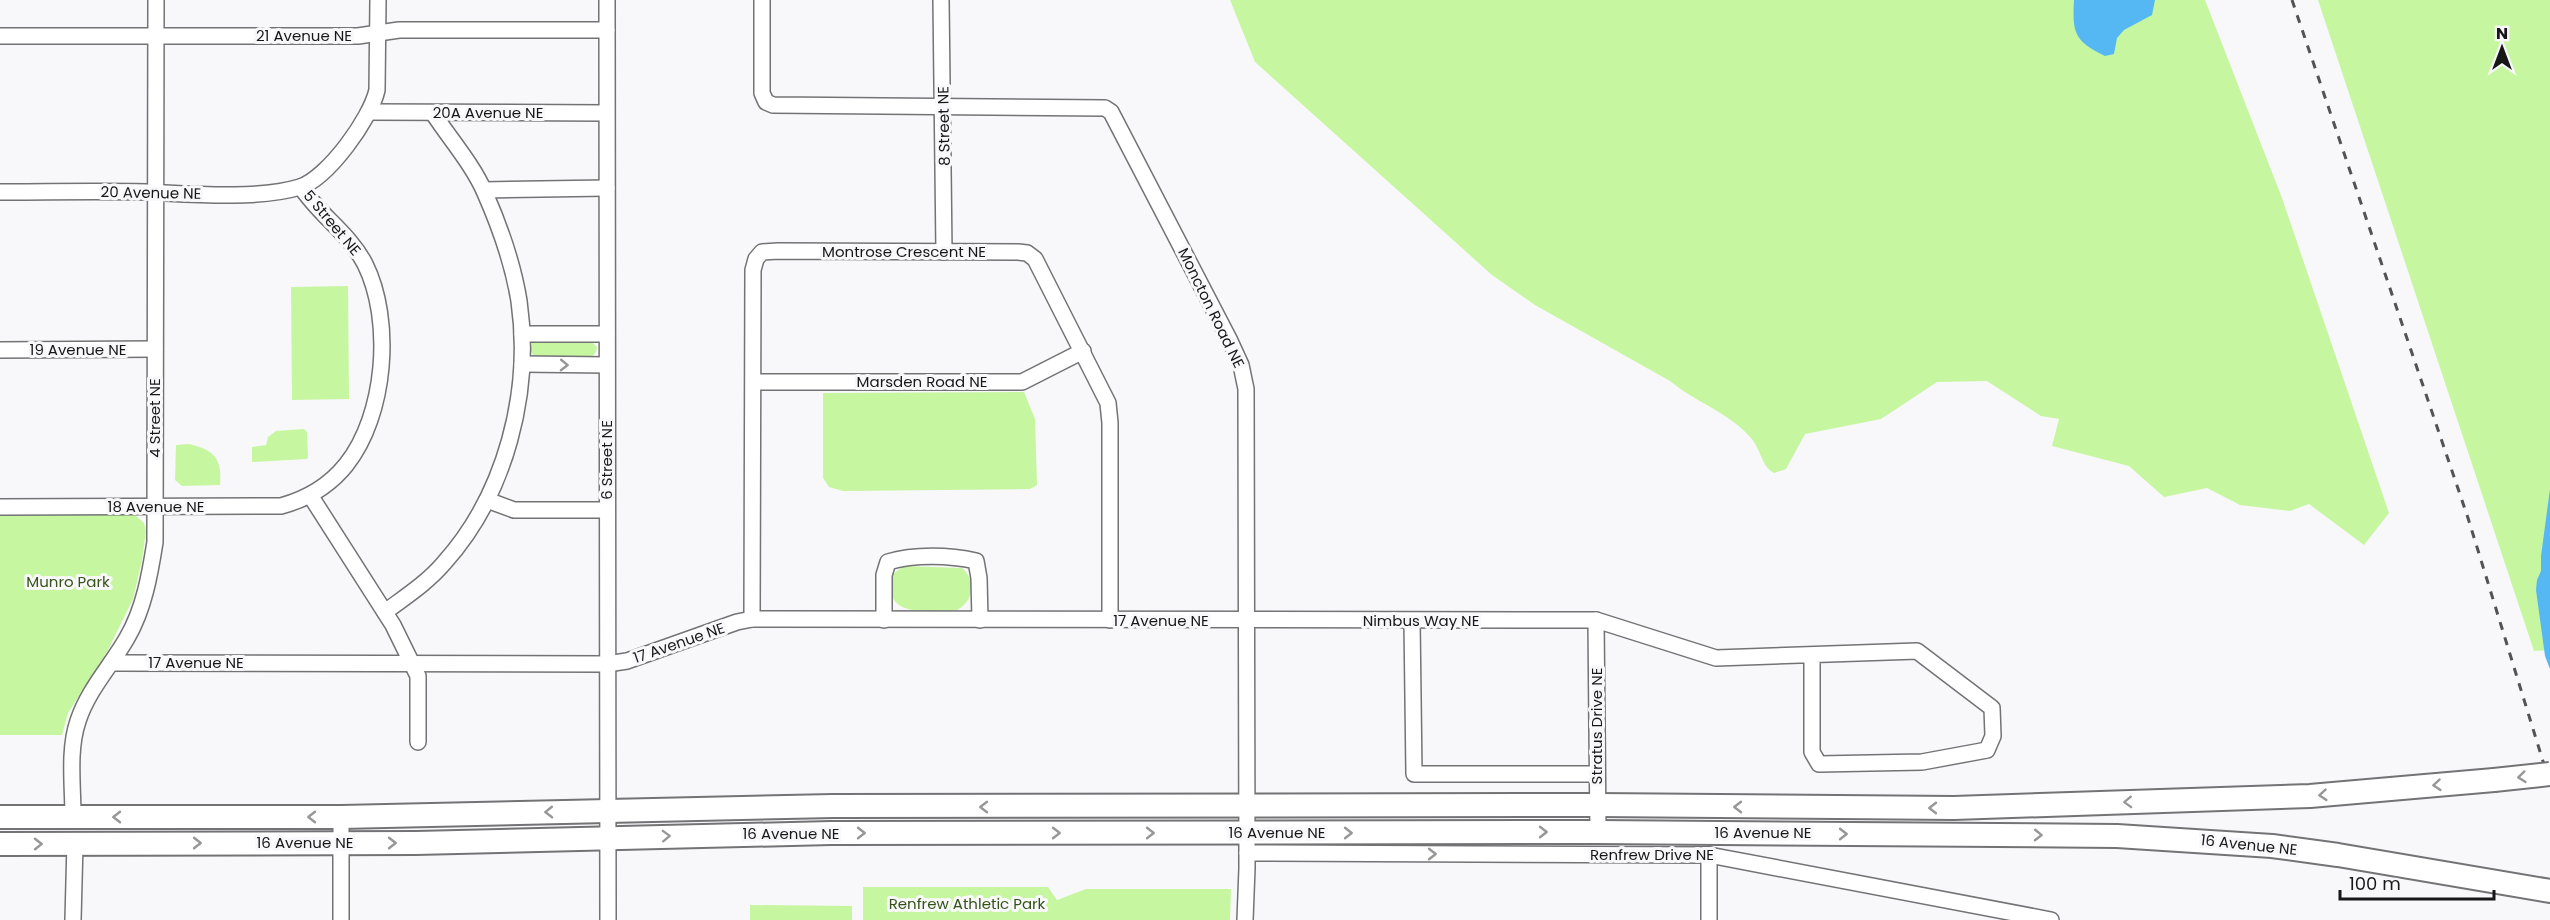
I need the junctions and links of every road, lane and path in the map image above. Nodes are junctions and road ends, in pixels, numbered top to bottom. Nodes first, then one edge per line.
1 (156, 0) edge
2 (378, 0) edge
3 (607, 0) edge
4 (762, 0) edge
5 (941, 0) edge
6 (607, 30) junction
7 (378, 34) junction
8 (0, 36) edge
9 (156, 36) junction
10 (943, 107) junction
11 (369, 112) junction
12 (433, 113) junction
13 (606, 113) junction
14 (301, 187) junction
15 (607, 188) junction
16 (484, 190) junction
17 (0, 192) edge
18 (156, 193) junction
19 (944, 252) junction
20 (607, 333) junction
21 (522, 334) junction
22 (155, 349) junction
23 (0, 350) edge
24 (1083, 351) junction
25 (522, 364) junction
26 (607, 365) junction
27 (754, 382) junction
28 (310, 495) junction
29 (487, 500) junction
30 (156, 506) junction
31 (0, 507) edge
32 (607, 510) junction
33 (385, 612) junction
34 (752, 619) junction
35 (884, 620) junction
36 (980, 620) junction
37 (1110, 620) junction
38 (1596, 620) junction
39 (1246, 621) junction
40 (1412, 621) junction
41 (1812, 655) junction
42 (111, 663) junction
43 (411, 663) junction
44 (607, 664) junction
45 (418, 742) dead end
46 (1597, 774) junction
47 (2550, 774) edge
48 (1597, 806) junction
49 (1247, 807) junction
50 (608, 811) junction
51 (0, 817) edge
52 (73, 817) junction
53 (341, 817) junction
54 (1598, 832) junction
55 (608, 838) junction
56 (75, 843) junction
57 (341, 843) junction
58 (1247, 843) junction
59 (0, 844) edge
60 (1709, 855) junction
61 (2540, 890) edge
62 (73, 920) edge
63 (341, 920) edge
64 (608, 920) edge
65 (1245, 920) edge
66 (1709, 920) edge
67 (2051, 920) edge

1 - 9 street, 4 Street NE
2 - 7 street, 5 Street NE
3 - 6 street, 6 Street NE
4 - 10 street
5 - 10 street, 8 Street NE
6 - 7 street, 21 Avenue NE
6 - 13 street, 6 Street NE
7 - 9 street, 21 Avenue NE
7 - 11 street, 5 Street NE
8 - 9 street, 21 Avenue NE
9 - 18 street, 4 Street NE
10 - 19 street, 8 Street NE
10 - 39 street, Moncton Road NE
11 - 12 street, 20A Avenue NE
11 - 14 street, 5 Street NE
12 - 13 street, 20A Avenue NE
12 - 16 street
13 - 15 street, 6 Street NE
14 - 18 street, 20 Avenue NE
14 - 28 street, 5 Street NE
15 - 16 street
15 - 20 street, 6 Street NE
16 - 21 street
17 - 18 street, 20 Avenue NE
18 - 22 street, 4 Street NE
19 - 24 street, Montrose Crescent NE
19 - 27 street, Montrose Crescent NE
20 - 21 street
20 - 26 street, 6 Street NE
21 - 25 street
22 - 23 street, 19 Avenue NE
22 - 30 street, 4 Street NE
24 - 27 street, Marsden Road NE
24 - 37 street, Montrose Crescent NE
25 -> 26 street
25 - 29 street
26 - 32 street, 6 Street NE
27 - 34 street, Montrose Crescent NE
28 - 30 street, 18 Avenue NE
28 - 33 street
29 - 32 street
29 - 33 street
30 - 31 street, 18 Avenue NE
30 - 42 street, 4 Street NE
32 - 44 street, 6 Street NE
33 - 43 street
34 - 35 street, 17 Avenue NE
34 - 44 street, 17 Avenue NE
35 - 36 street, 17 Avenue NE
35 - 36 street
36 - 37 street, 17 Avenue NE
37 - 39 street, 17 Avenue NE
38 - 40 street, Nimbus Way NE
38 - 41 street, Nimbus Way NE
38 - 46 street, Stratus Drive NE
39 - 40 street, Nimbus Way NE
39 - 49 street, Moncton Road NE
40 - 46 street
41 - 41 street, Nimbus Way NE
42 - 43 street, 17 Avenue NE
42 - 52 street, 4 Street NE
43 - 44 street, 17 Avenue NE
43 - 45 street
44 - 50 street, 6 Street NE
46 - 48 street, Stratus Drive NE
47 -> 48 highway, 16 Avenue NE, bridge
48 - 49 highway, 16 Avenue NE
48 - 54 street, Stratus Drive NE
49 -> 50 highway, 16 Avenue NE
49 - 58 street, Moncton Road NE
50 -> 53 highway, 16 Avenue NE
50 - 55 street, 6 Street NE
51 - 52 highway, 16 Avenue NE
53 -> 52 highway, 16 Avenue NE
53 - 57 street
58 -> 54 highway, 16 Avenue NE
54 -> 61 highway, 16 Avenue NE
57 -> 55 highway, 16 Avenue NE
55 -> 58 highway, 16 Avenue NE
55 - 64 street, 6 Street NE
56 -> 57 highway, 16 Avenue NE
59 -> 56 highway, 16 Avenue NE
56 - 62 street
57 - 63 street
58 -> 60 street, Renfrew Drive NE
58 - 65 street, Moncton Road NE
60 - 66 street
60 - 67 street, Renfrew Drive NE

